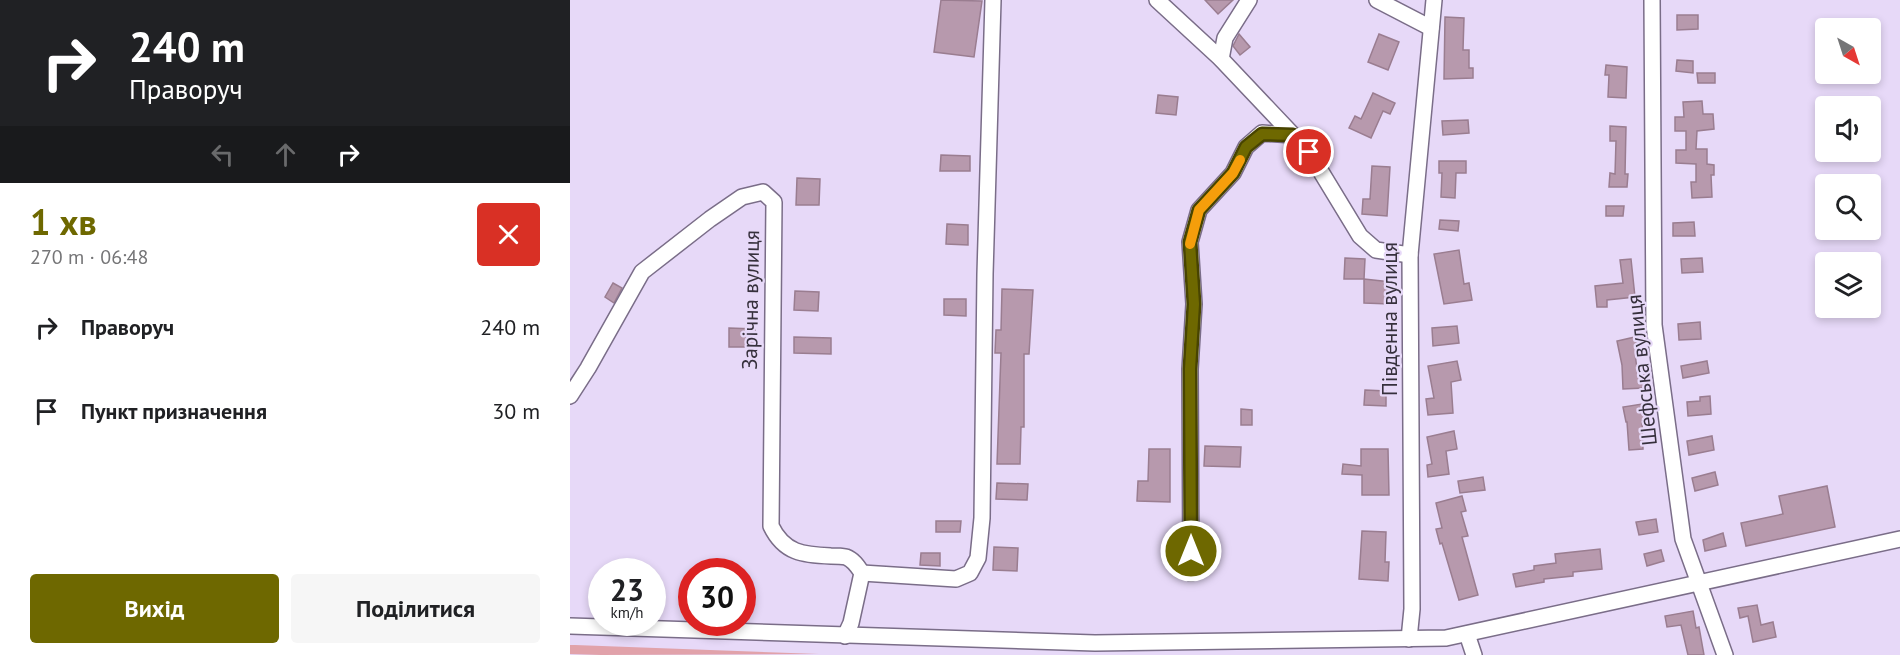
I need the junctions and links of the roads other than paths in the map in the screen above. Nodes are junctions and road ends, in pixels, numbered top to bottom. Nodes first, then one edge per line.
1 (993, 0) edge
2 (1156, 0) edge
3 (1249, 0) edge
4 (1377, 0) edge
5 (1434, 0) edge
6 (1652, 0) edge
7 (1431, 28) junction
8 (1221, 59) junction
9 (1293, 135) junction
10 (1410, 255) junction
11 (570, 396) edge
12 (1900, 539) edge
13 (862, 573) junction
14 (1191, 573) dead end
15 (1699, 583) junction
16 (570, 626) edge
17 (1467, 634) junction
18 (845, 636) junction
19 (1409, 639) junction
20 (1474, 655) edge
21 (1725, 655) edge

1 - 13 street
2 - 8 street
3 - 8 street
4 - 7 street
5 - 7 street, Південна вулиця
6 - 15 street, Шефська вулиця
7 - 10 street, Південна вулиця
8 - 9 street
9 - 10 street
9 - 14 street
10 - 19 street, Південна вулиця
11 - 13 street, Зарічна вулиця
12 - 15 street
13 - 18 street
15 - 17 street
15 - 21 street, Шефська вулиця
16 - 18 street
17 - 19 street
17 - 20 street
18 - 19 street

